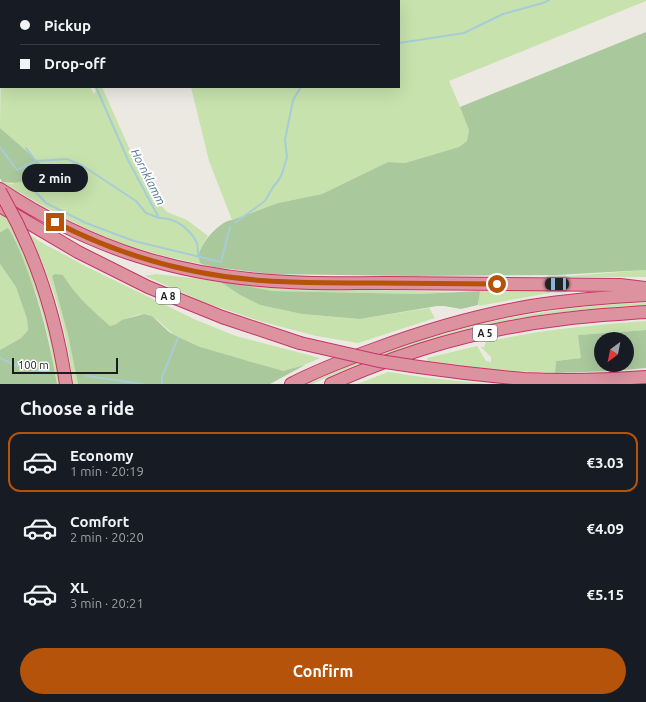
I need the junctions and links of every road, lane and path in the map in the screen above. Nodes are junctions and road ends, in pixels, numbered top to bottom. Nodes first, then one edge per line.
1 (0, 190) edge
2 (0, 206) edge
3 (646, 288) edge
4 (646, 295) edge
5 (646, 312) edge
6 (646, 377) edge
7 (66, 384) edge
8 (291, 384) edge
9 (331, 384) edge

1 - 3 highway
1 - 7 highway, bridge
2 - 6 highway, A 8, bridge
4 - 8 highway, A 5
5 - 9 highway, A 5

